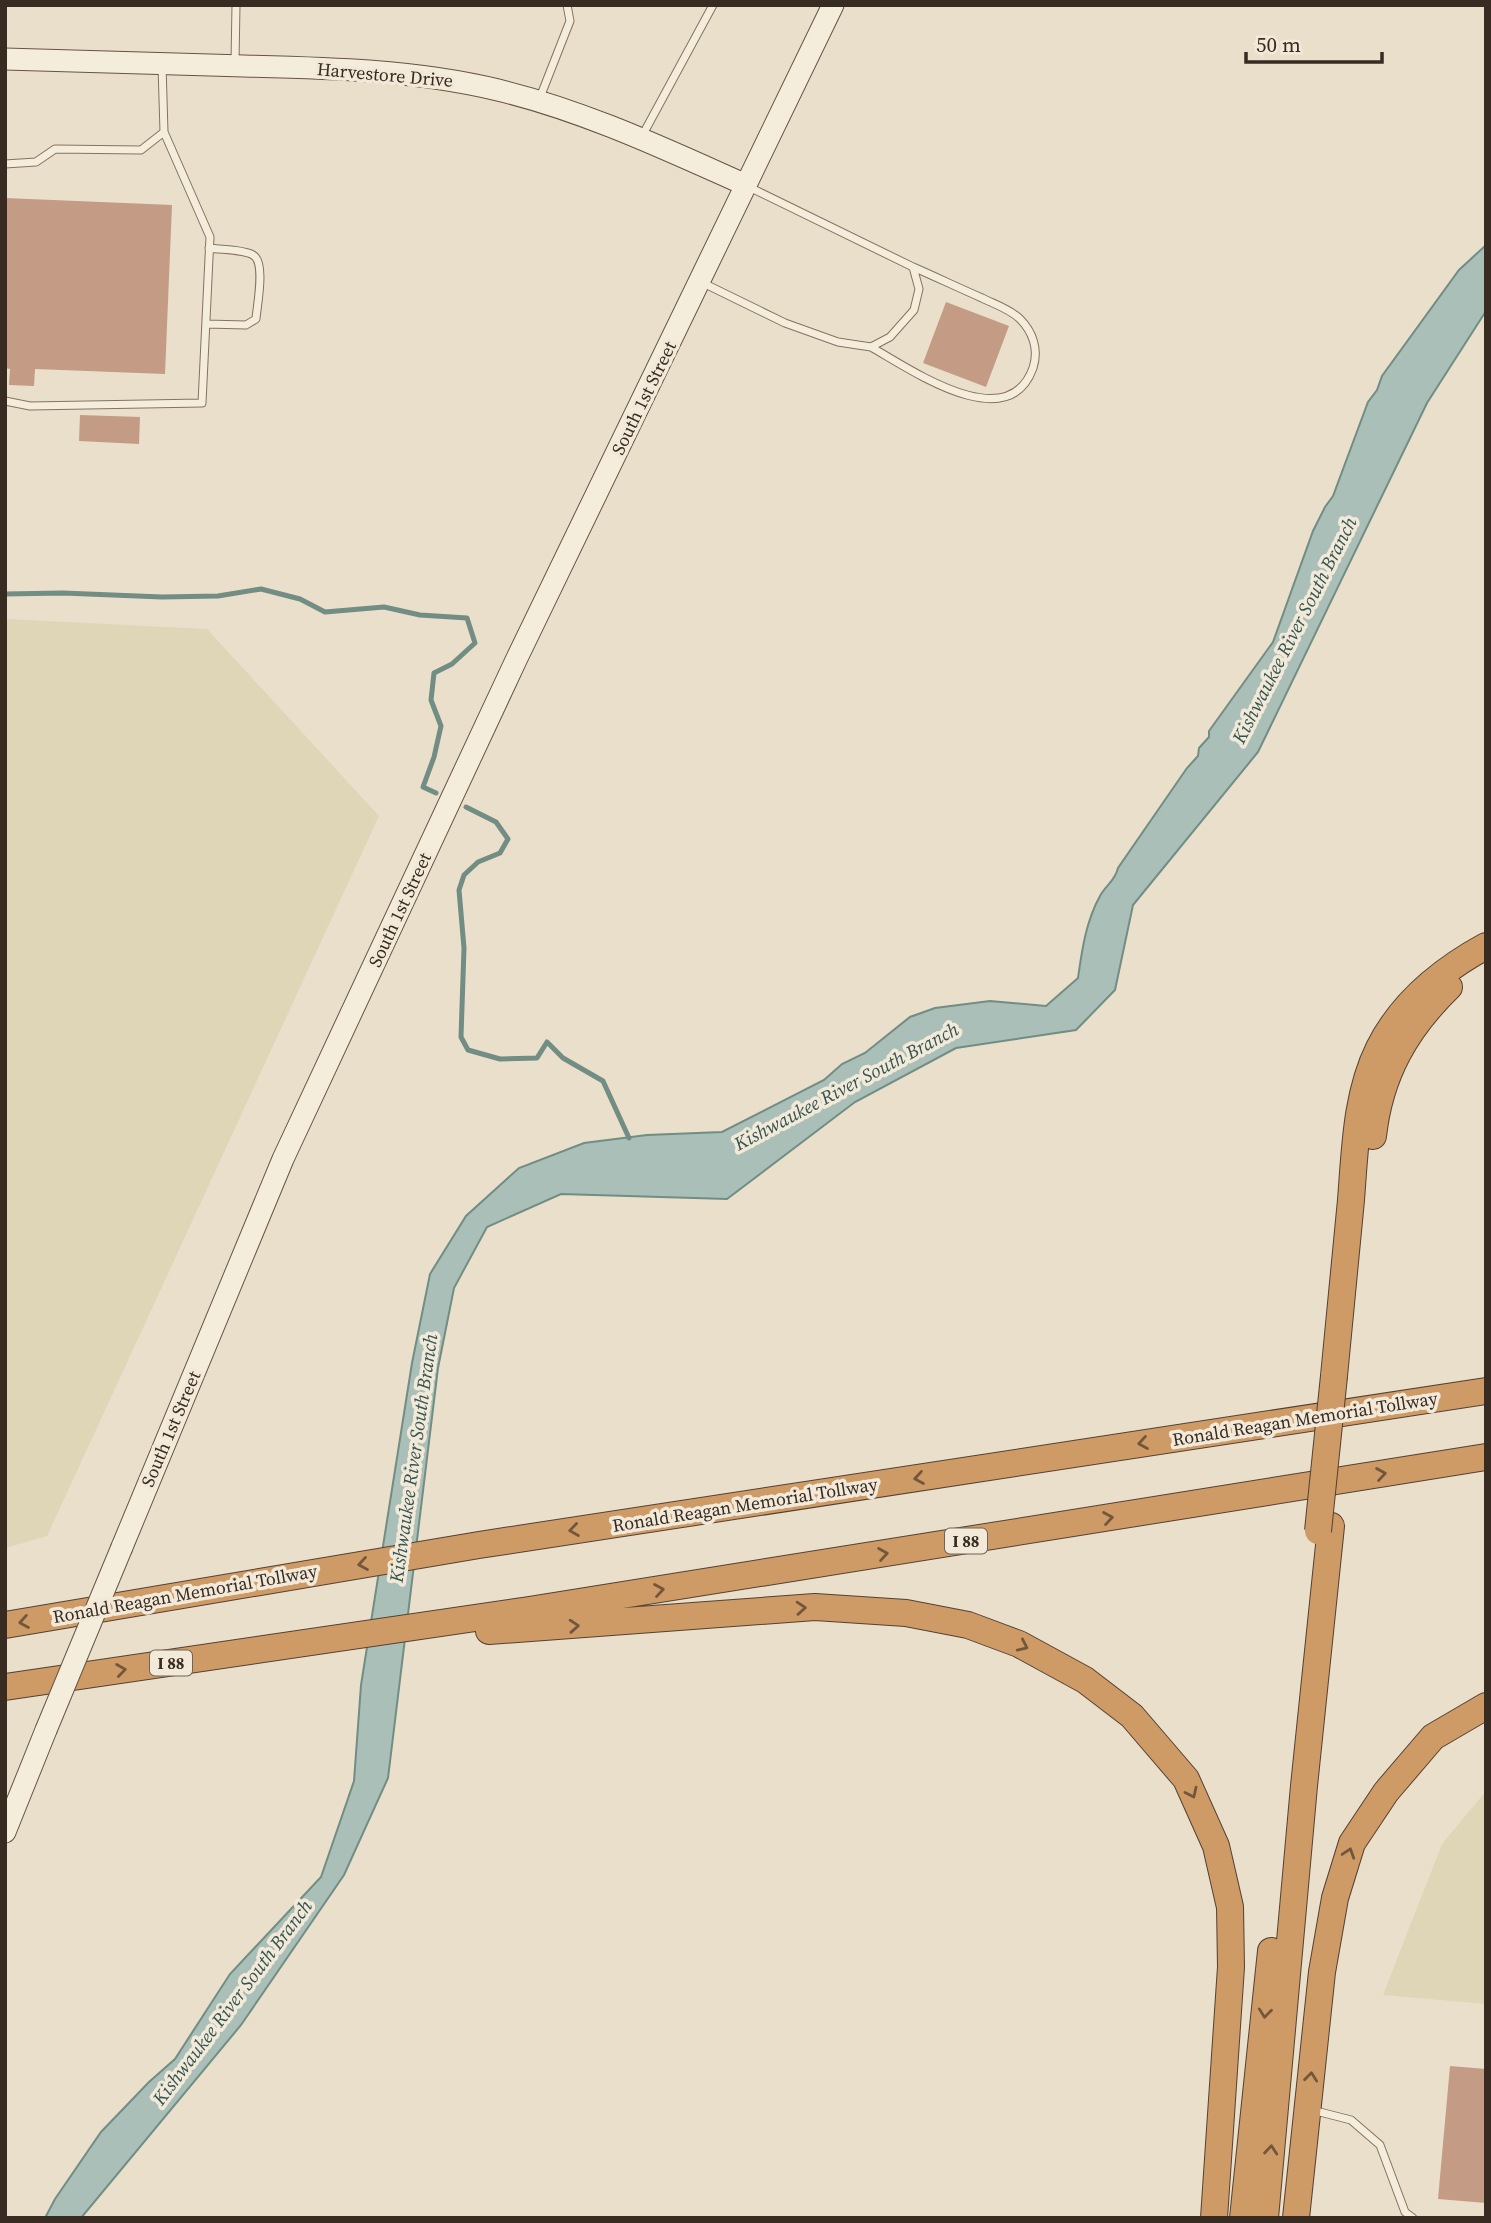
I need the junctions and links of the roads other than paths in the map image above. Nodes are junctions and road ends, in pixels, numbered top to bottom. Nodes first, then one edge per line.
1 (236, 5) edge
2 (568, 5) edge
3 (713, 5) edge
4 (833, 5) edge
5 (5, 59) edge
6 (162, 64) junction
7 (235, 66) junction
8 (539, 101) junction
9 (164, 132) junction
10 (640, 138) junction
11 (5, 164) edge
12 (746, 186) junction
13 (209, 248) junction
14 (913, 267) junction
15 (700, 282) junction
16 (206, 324) junction
17 (871, 347) junction
18 (5, 401) edge
19 (1486, 946) edge
20 (1486, 965) edge
21 (1486, 1371) edge
22 (1341, 1375) junction
23 (1486, 1391) edge
24 (1380, 1407) junction
25 (1486, 1457) edge
26 (1324, 1529) junction
27 (5, 1625) edge
28 (447, 1626) junction
29 (5, 1686) edge
30 (1486, 1706) edge
31 (5, 1832) edge
32 (1308, 2109) junction
33 (1214, 2218) edge
34 (1243, 2218) edge
35 (1265, 2218) edge
36 (1296, 2218) edge
37 (1413, 2218) edge

1 - 7 lane
2 - 8 lane
3 - 10 lane
4 - 12 street, South 1st Street
5 - 6 street, Harvestore Drive
6 - 7 street, Harvestore Drive
6 - 9 lane
7 - 8 street, Harvestore Drive
8 - 10 street, Harvestore Drive
9 - 11 lane
9 - 13 lane
10 - 12 street, Harvestore Drive
12 - 14 lane
12 - 15 street, South 1st Street
13 - 16 lane
13 - 16 lane
14 - 17 lane
14 - 17 lane
15 - 17 lane
15 - 31 street, South 1st Street, bridge
16 - 18 lane
19 - 22 highway
20 - 22 highway
21 - 24 highway
22 - 26 highway
23 - 24 highway, Ronald Reagan Memorial Tollway
24 -> 27 highway, Ronald Reagan Memorial Tollway
28 -> 25 highway, I 88
26 -> 34 highway
35 -> 26 highway
29 -> 28 highway, I 88
28 -> 33 highway
32 -> 30 highway
32 - 36 highway
32 - 37 lane

